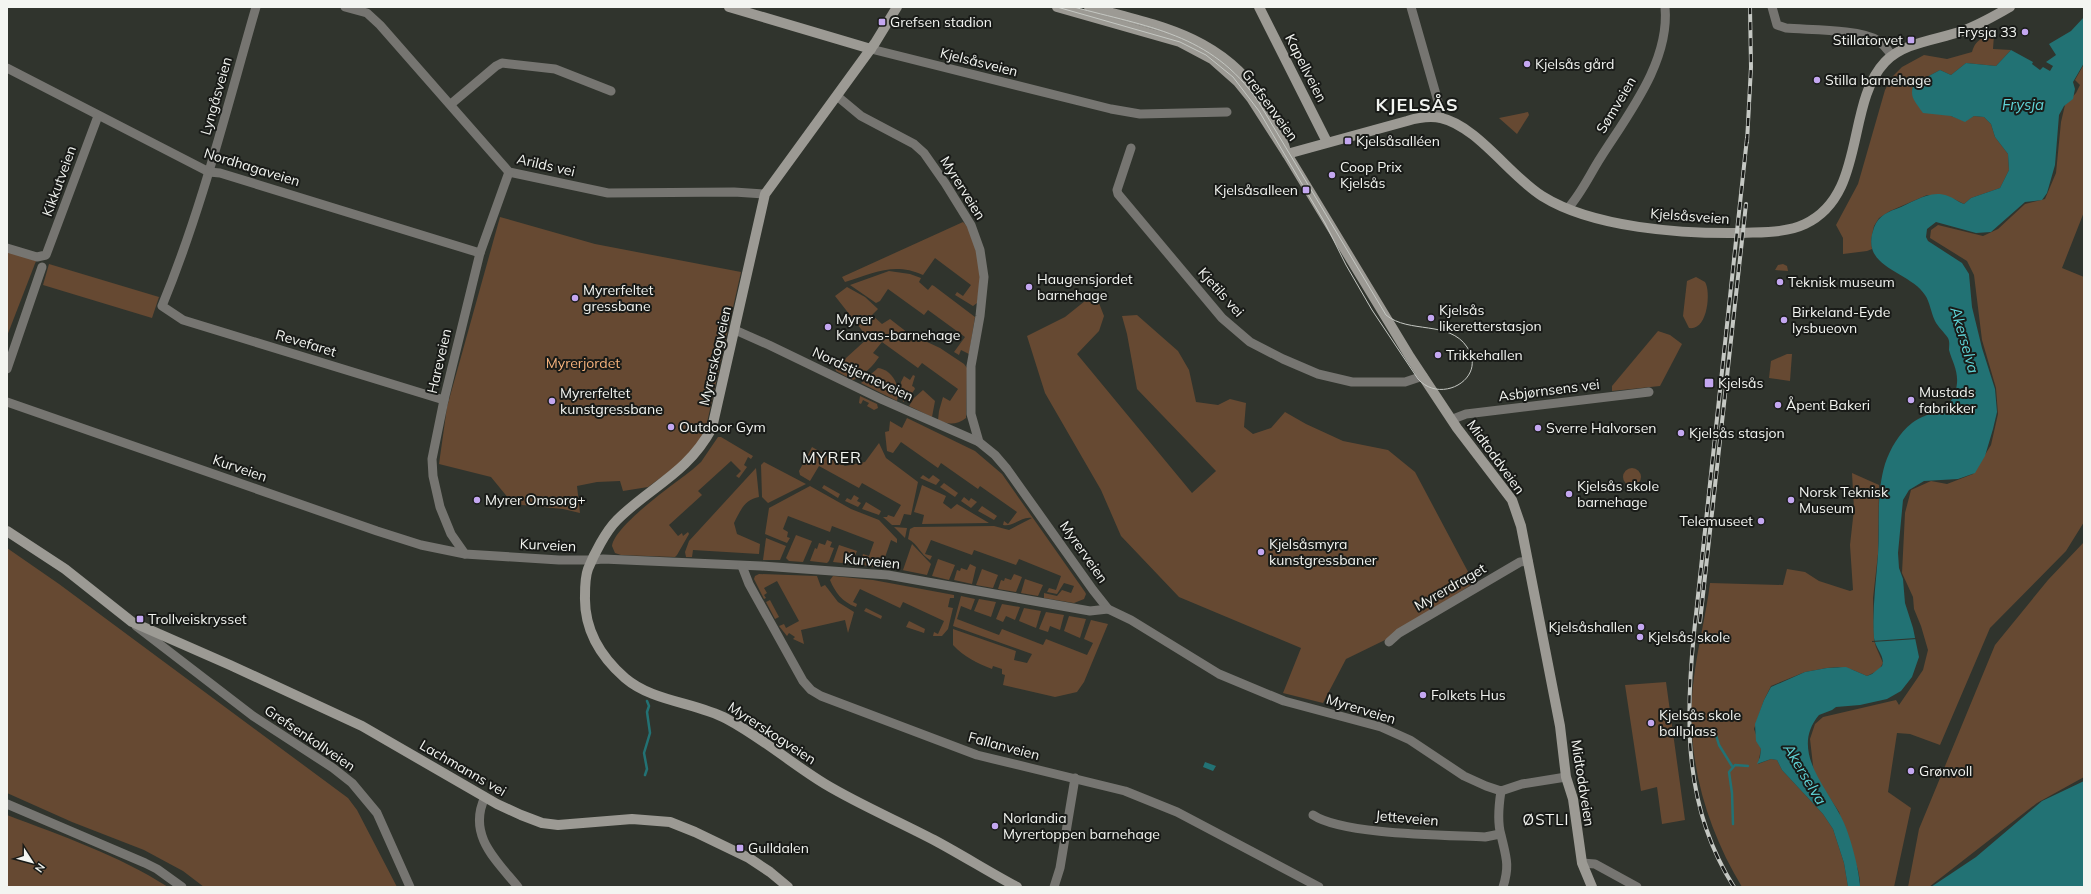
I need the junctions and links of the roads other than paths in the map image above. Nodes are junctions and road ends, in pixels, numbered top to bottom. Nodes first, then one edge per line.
1 (256, 7) edge
2 (345, 7) edge
3 (729, 7) edge
4 (897, 7) edge
5 (1057, 7) edge
6 (1089, 7) edge
7 (1259, 7) edge
8 (1411, 7) edge
9 (1665, 7) edge
10 (1772, 7) edge
11 (2010, 7) edge
12 (871, 49) junction
13 (1892, 56) junction
14 (7, 68) edge
15 (611, 90) dead end
16 (837, 96) junction
17 (450, 104) junction
18 (1227, 112) dead end
19 (98, 116) junction
20 (1440, 118) junction
21 (1327, 142) junction
22 (1131, 148) dead end
23 (1287, 154) junction
24 (209, 172) junction
25 (508, 172) junction
26 (765, 194) junction
27 (1568, 208) junction
28 (7, 248) edge
29 (480, 253) junction
30 (42, 268) dead end
31 (162, 306) joint
32 (735, 330) junction
33 (7, 370) edge
34 (1423, 376) junction
35 (1649, 392) dead end
36 (444, 400) junction
37 (7, 402) edge
38 (1453, 419) junction
39 (979, 442) junction
40 (7, 531) edge
41 (465, 554) junction
42 (593, 560) junction
43 (1528, 561) junction
44 (742, 566) junction
45 (1108, 609) junction
46 (160, 638) junction
47 (1389, 642) dead end
48 (1566, 777) junction
49 (1075, 778) junction
50 (1501, 791) junction
51 (485, 797) junction
52 (7, 804) edge
53 (1313, 815) dead end
54 (1500, 834) junction
55 (1582, 863) junction
56 (182, 887) edge
57 (410, 887) edge
58 (518, 887) edge
59 (788, 887) edge
60 (1017, 887) edge
61 (1054, 887) edge
62 (1319, 887) edge
63 (1502, 887) edge
64 (1592, 887) edge
65 (1637, 887) edge

1 - 24 street, Lyngåsveien
2 - 17 street, Arilds vei
3 - 12 street, Kjelsåsveien
4 - 12 street, Myrerskogveien
5 - 23 street, Grefsenveien
6 - 23 street, Grefsenveien
7 - 21 street, Kapellveien
8 - 20 street
9 - 27 street, Sømveien
10 - 13 street
11 - 13 street, Kjelsåsveien
12 - 16 street, Myrerskogveien
12 - 18 street, Kjelsåsveien
13 - 27 street, Kjelsåsveien
14 - 19 street, Nordhagaveien
15 - 17 street
16 - 26 street, Myrerskogveien
16 - 39 street, Myrerveien
17 - 25 street, Arilds vei
19 - 24 street, Nordhagaveien
19 - 28 street, Kikkutveien
20 - 21 street, Kjelsåsveien
20 - 27 street, Kjelsåsveien
21 - 23 street, Kjelsåsveien
22 - 34 street, Kjetils vei
23 - 34 street, Midtoddveien
24 - 29 street, Nordhagaveien
24 - 31 street, Lyngåsveien
25 - 26 street, Arilds vei
25 - 29 street, Hareveien
26 - 32 street, Myrerskogveien
29 - 36 street, Hareveien
30 - 33 street
31 - 36 street, Revefaret
32 - 39 street, Nordstjerneveien
32 - 42 street, Myrerskogveien
34 - 38 street, Midtoddveien
35 - 38 street, Asbjørnsens vei
36 - 41 street, Hareveien
37 - 41 street, Kurveien
38 - 43 street, Midtoddveien
39 - 45 street, Myrerveien
40 - 46 street, Lachmanns vei
41 - 42 street, Kurveien
42 - 44 street, Kurveien
42 - 60 street, Myrerskogveien
43 - 47 street, Myrerdraget
43 - 48 street, Midtoddveien
44 - 45 street, Kurveien
44 - 49 street, Fallanveien
45 - 50 street, Myrerveien
46 - 51 street, Lachmanns vei
46 - 57 street, Grefsenkollveien
48 - 50 street
48 - 55 street, Midtoddveien
49 - 61 street
49 - 62 street, Fallanveien
50 - 54 street
51 - 58 street
51 - 59 street, Lachmanns vei
52 - 56 street
53 - 54 street, Jetteveien
54 - 63 street
55 - 64 street, Midtoddveien
55 - 65 street

